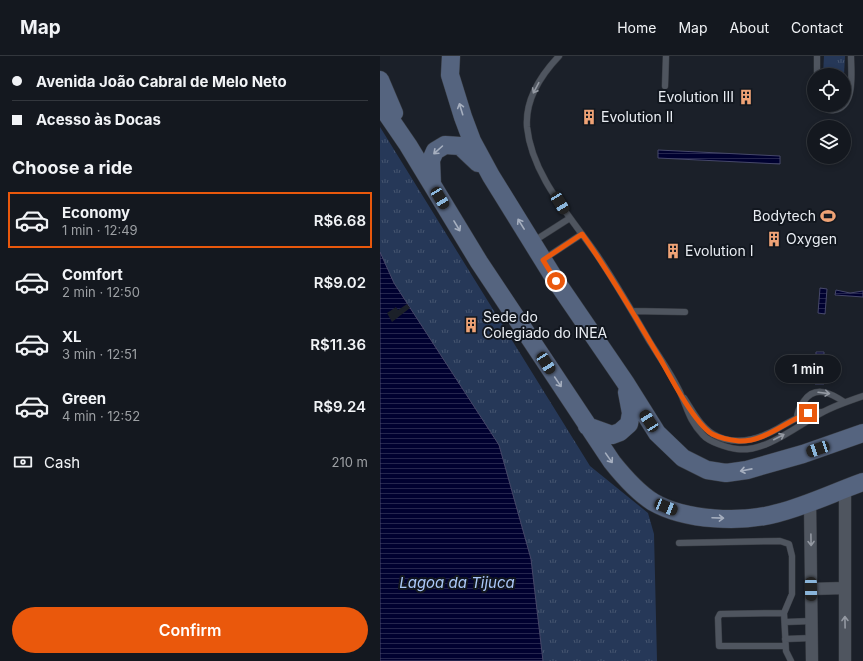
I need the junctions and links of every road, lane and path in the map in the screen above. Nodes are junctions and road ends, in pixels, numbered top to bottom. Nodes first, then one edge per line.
1 (451, 56) edge
2 (559, 56) edge
3 (666, 56) edge
4 (817, 56) edge
5 (851, 56) edge
6 (817, 68) edge
7 (851, 68) edge
8 (380, 80) edge
9 (665, 86) dead end
10 (380, 104) edge
11 (408, 145) junction
12 (491, 176) junction
13 (432, 185) junction
14 (570, 218) junction
15 (582, 234) junction
16 (532, 243) junction
17 (543, 260) junction
18 (632, 311) junction
19 (685, 312) dead end
20 (625, 382) junction
21 (680, 392) junction
22 (863, 396) edge
23 (844, 402) junction
24 (822, 412) junction
25 (797, 417) junction
26 (587, 426) junction
27 (800, 426) junction
28 (863, 433) edge
29 (863, 482) edge
30 (845, 488) junction
31 (810, 501) junction
32 (679, 543) dead end
33 (844, 588) junction
34 (811, 589) junction
35 (784, 613) junction
36 (812, 621) junction
37 (785, 622) junction
38 (785, 638) junction
39 (812, 638) junction
40 (785, 646) junction
41 (791, 661) edge
42 (812, 661) edge
43 (845, 661) edge

12 -> 1 street
2 -> 14 lane
3 - 9 lane
4 - 6 lane
5 - 7 lane
8 - 11 street
10 - 11 street
11 - 13 street
12 -> 13 street
16 -> 12 street
13 -> 26 street
14 - 15 lane
14 - 16 lane
15 - 17 lane
15 - 18 lane
16 - 17 street
17 - 20 street
18 - 19 lane
18 - 21 lane
20 - 26 street
28 -> 20 street
21 - 25 lane
21 -> 27 lane
22 - 23 lane
23 - 24 lane
25 -> 23 lane
24 - 25 lane
24 - 27 lane
25 - 27 lane
26 -> 31 street
29 - 30 street
30 - 31 street
30 - 33 street
31 -> 34 street
32 - 35 lane
33 - 34 street
43 -> 33 street
34 - 36 street
35 - 37 lane
35 - 40 lane
36 - 37 lane
36 - 39 street
37 - 38 lane
38 - 39 lane
38 - 40 lane
39 - 42 street
40 - 41 lane

